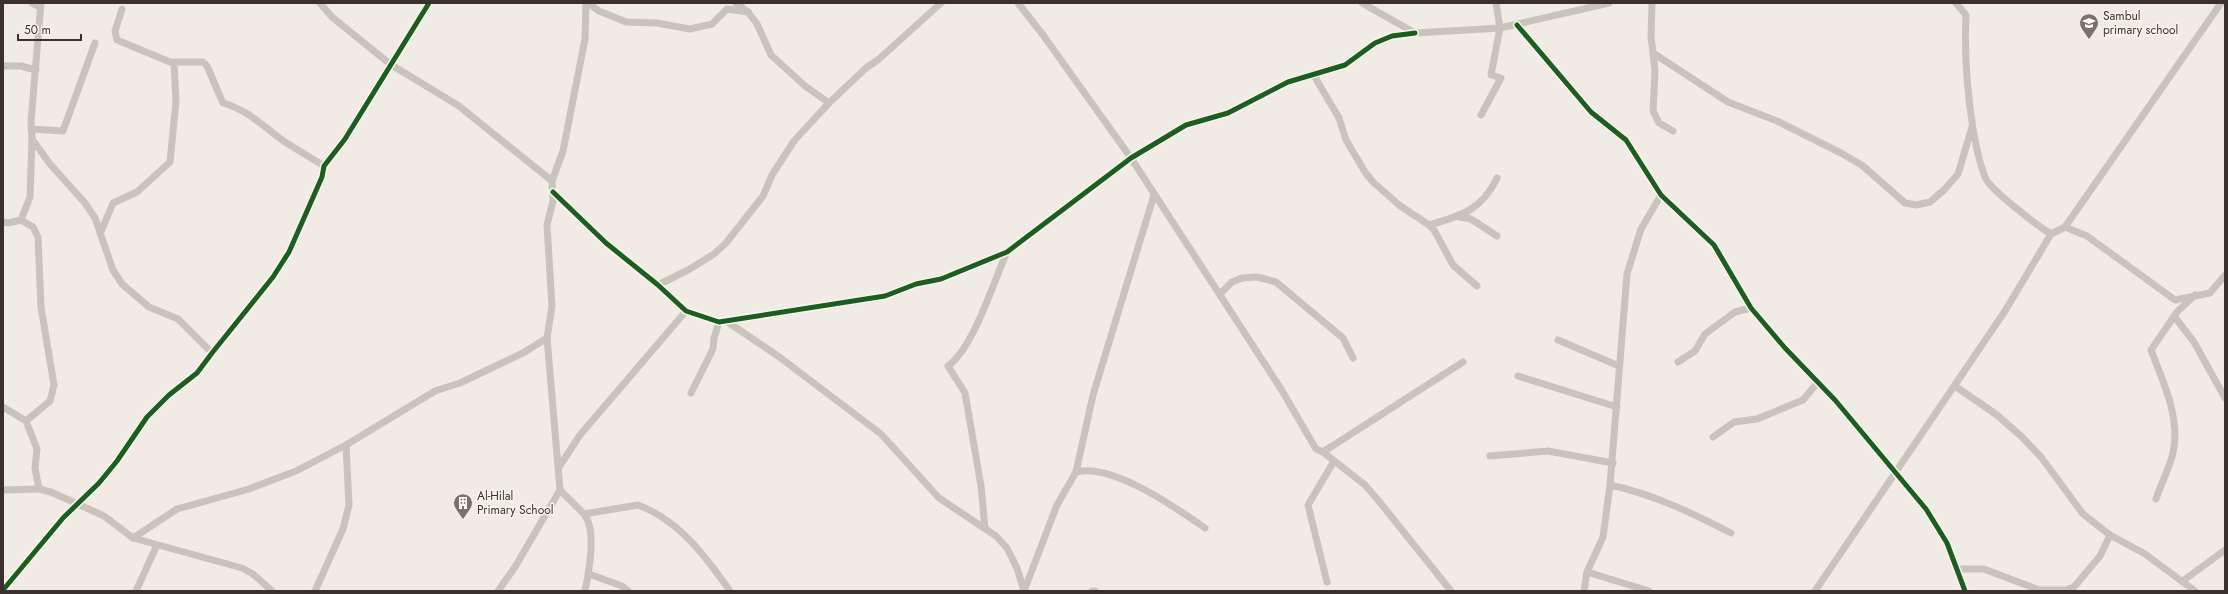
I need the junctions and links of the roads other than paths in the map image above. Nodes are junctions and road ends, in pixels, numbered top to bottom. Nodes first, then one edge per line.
1 (32, 3) edge
2 (320, 3) edge
3 (429, 3) edge
4 (587, 3) edge
5 (736, 3) edge
6 (941, 3) edge
7 (1018, 3) edge
8 (1362, 3) edge
9 (1496, 3) edge
10 (1609, 3) edge
11 (1652, 3) edge
12 (1956, 3) edge
13 (2221, 3) edge
14 (40, 5) edge
15 (122, 9) dead end
16 (748, 12) junction
17 (1517, 25) junction
18 (1500, 28) junction
19 (1415, 33) junction
20 (95, 44) dead end
21 (1653, 53) junction
22 (174, 63) junction
23 (390, 64) junction
24 (3, 66) edge
25 (36, 70) junction
26 (1313, 74) junction
27 (829, 103) junction
28 (1481, 115) dead end
29 (1973, 124) junction
30 (31, 129) junction
31 (1673, 131) dead end
32 (32, 140) junction
33 (1131, 158) junction
34 (324, 166) junction
35 (1496, 178) dead end
36 (552, 182) junction
37 (553, 192) junction
38 (1154, 195) junction
39 (1661, 195) junction
40 (1459, 217) junction
41 (21, 220) junction
42 (3, 222) edge
43 (1429, 225) junction
44 (2065, 227) junction
45 (101, 232) junction
46 (2051, 234) junction
47 (1497, 236) dead end
48 (1007, 252) junction
49 (2225, 275) edge
50 (658, 285) junction
51 (1477, 286) dead end
52 (1220, 294) junction
53 (2195, 295) junction
54 (1751, 308) junction
55 (686, 311) junction
56 (2174, 316) junction
57 (723, 321) junction
58 (547, 338) junction
59 (1558, 340) dead end
60 (212, 353) junction
61 (1353, 358) dead end
62 (1463, 362) dead end
63 (1678, 362) dead end
64 (1619, 366) junction
65 (1518, 376) dead end
66 (1818, 382) junction
67 (1955, 386) junction
68 (691, 393) dead end
69 (2225, 398) edge
70 (3, 407) edge
71 (1617, 407) junction
72 (26, 421) junction
73 (1713, 437) dead end
74 (346, 445) junction
75 (1323, 452) junction
76 (1490, 456) dead end
77 (1334, 461) junction
78 (1613, 463) junction
79 (559, 467) junction
80 (1076, 472) junction
81 (1896, 474) junction
82 (1610, 484) junction
83 (39, 489) junction
84 (3, 490) edge
85 (560, 490) junction
86 (2156, 499) dead end
87 (78, 504) junction
88 (584, 514) junction
89 (985, 528) junction
90 (1205, 528) dead end
91 (1731, 533) dead end
92 (2110, 535) junction
93 (133, 538) junction
94 (157, 545) junction
95 (2225, 550) edge
96 (1958, 569) junction
97 (1587, 572) junction
98 (589, 574) junction
99 (2184, 580) junction
100 (1327, 582) dead end
101 (3, 590) edge
102 (136, 591) edge
103 (272, 591) edge
104 (315, 591) edge
105 (498, 591) edge
106 (585, 591) edge
107 (628, 591) edge
108 (730, 591) edge
109 (1024, 591) edge
110 (1451, 591) edge
111 (1584, 591) edge
112 (1649, 591) edge
113 (1816, 591) edge
114 (1965, 591) edge
115 (2195, 591) edge

1 - 14 street
2 - 23 street
3 - 23 street
4 - 16 street
4 - 36 street
5 - 16 street
6 - 27 street
7 - 33 street
8 - 19 street
9 - 18 street
10 - 17 street
11 - 21 street
12 - 29 street
13 - 44 street
14 - 25 street
15 - 22 street
16 - 27 street
17 - 18 street
17 - 39 street
18 - 19 street
18 - 28 street
19 - 26 street
20 - 30 street
21 - 29 street
21 - 31 street
22 - 34 street
22 - 45 street
23 - 34 street
23 - 36 street
24 - 25 street
25 - 30 street
26 - 33 street
26 - 43 street
27 - 50 street
29 - 46 street
30 - 32 street
32 - 41 street
32 - 45 street
33 - 38 street
33 - 48 street
34 - 60 street
35 - 40 street
36 - 37 street
37 - 50 street
37 - 58 street
38 - 52 street
38 - 80 street
39 - 54 street
39 - 64 street
40 - 43 street
40 - 47 street
41 - 42 street
41 - 72 street
43 - 51 street
44 - 46 street
44 - 53 street
45 - 60 street
46 - 67 street
48 - 57 street
48 - 89 street
49 - 53 street
50 - 55 street
52 - 61 street
52 - 75 street
53 - 56 street
54 - 63 street
54 - 66 street
55 - 57 street
55 - 79 street
56 - 69 street
56 - 86 street
57 - 68 street
57 - 89 street
58 - 74 street
58 - 79 street
59 - 64 street
60 - 87 street
62 - 75 street
64 - 71 street
65 - 71 street
66 - 73 street
66 - 81 street
67 - 81 street
67 - 92 street
70 - 72 street
71 - 78 street
72 - 83 street
74 - 93 street
74 - 104 street
75 - 77 street
76 - 78 street
77 - 100 street
77 - 110 street
78 - 82 street
79 - 85 street
80 - 90 street
80 - 109 street
81 - 96 street
81 - 113 street
82 - 91 street
82 - 97 street
83 - 84 street
83 - 87 street
85 - 88 street
85 - 105 street
87 - 93 street
87 - 101 street
88 - 98 street
88 - 108 street
89 - 109 street
92 - 96 street
92 - 99 street
93 - 94 street
94 - 102 street
94 - 103 street
95 - 99 street
96 - 114 street
97 - 111 street
97 - 112 street
98 - 106 street
98 - 107 street
99 - 115 street

